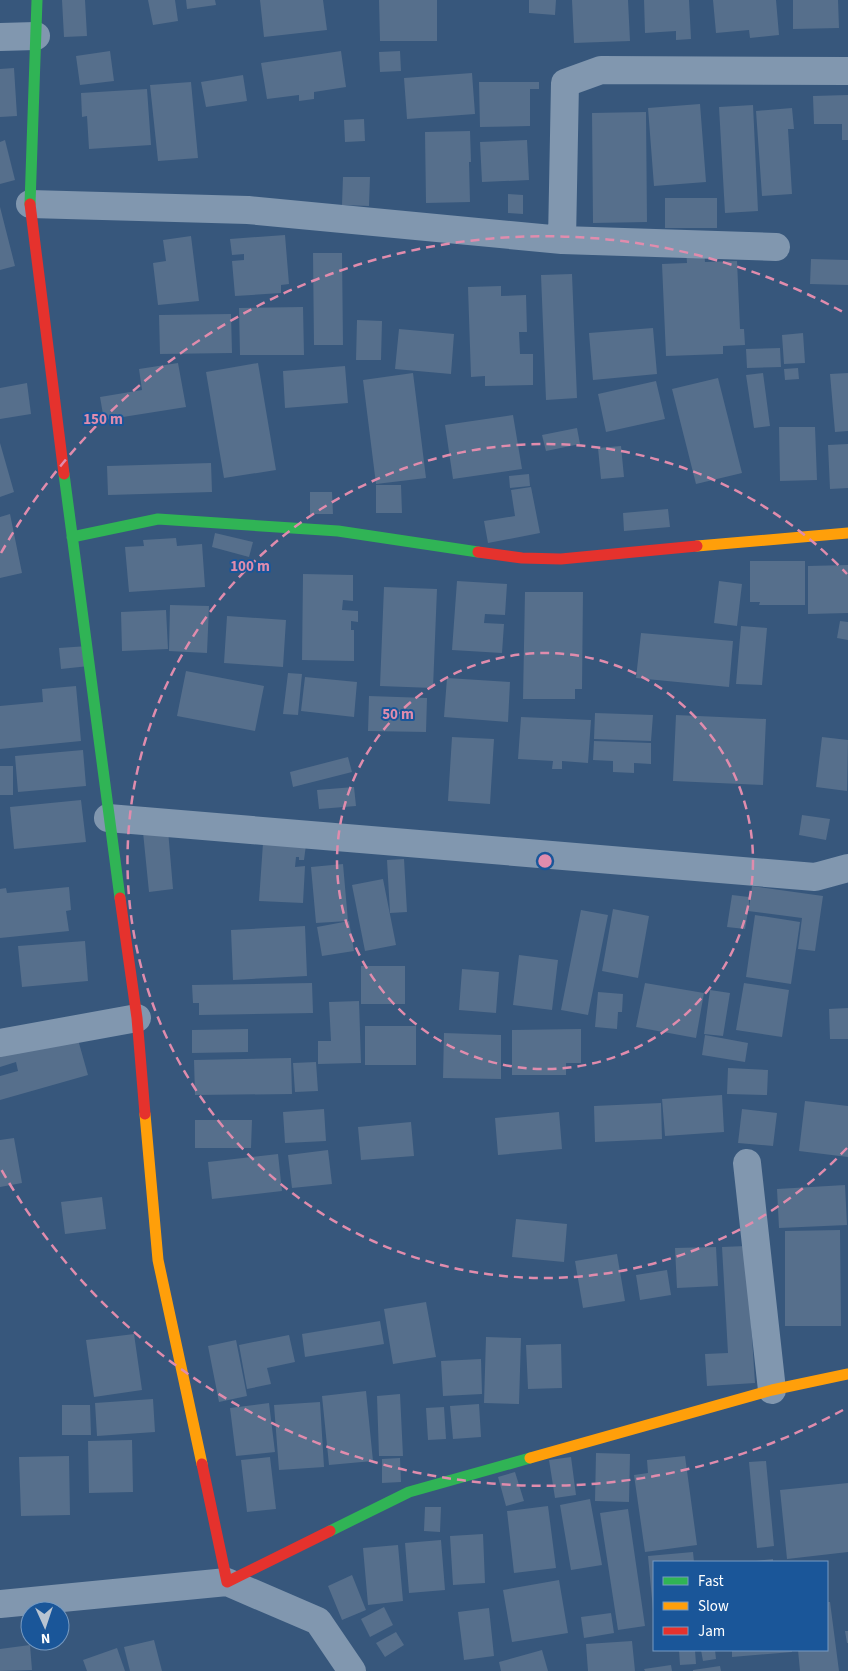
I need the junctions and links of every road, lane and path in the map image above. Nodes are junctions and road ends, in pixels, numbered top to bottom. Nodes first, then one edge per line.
1 (37, 0) edge
2 (36, 36) junction
3 (0, 37) edge
4 (848, 71) edge
5 (30, 204) junction
6 (562, 240) junction
7 (776, 247) dead end
8 (848, 533) edge
9 (72, 537) junction
10 (108, 818) junction
11 (848, 868) edge
12 (137, 1018) junction
13 (0, 1043) edge
14 (747, 1163) dead end
15 (848, 1374) edge
16 (772, 1390) junction
17 (226, 1582) junction
18 (0, 1604) edge
19 (352, 1671) edge

1 - 2 street
2 - 3 street
2 - 5 street
4 - 6 street
5 - 6 street
5 - 9 street
6 - 7 street
8 - 9 street
9 - 10 street
10 - 11 street
10 - 12 street
12 - 13 street
12 - 17 street
14 - 16 street
15 - 16 street
16 - 17 street
17 - 18 street
17 - 19 street

